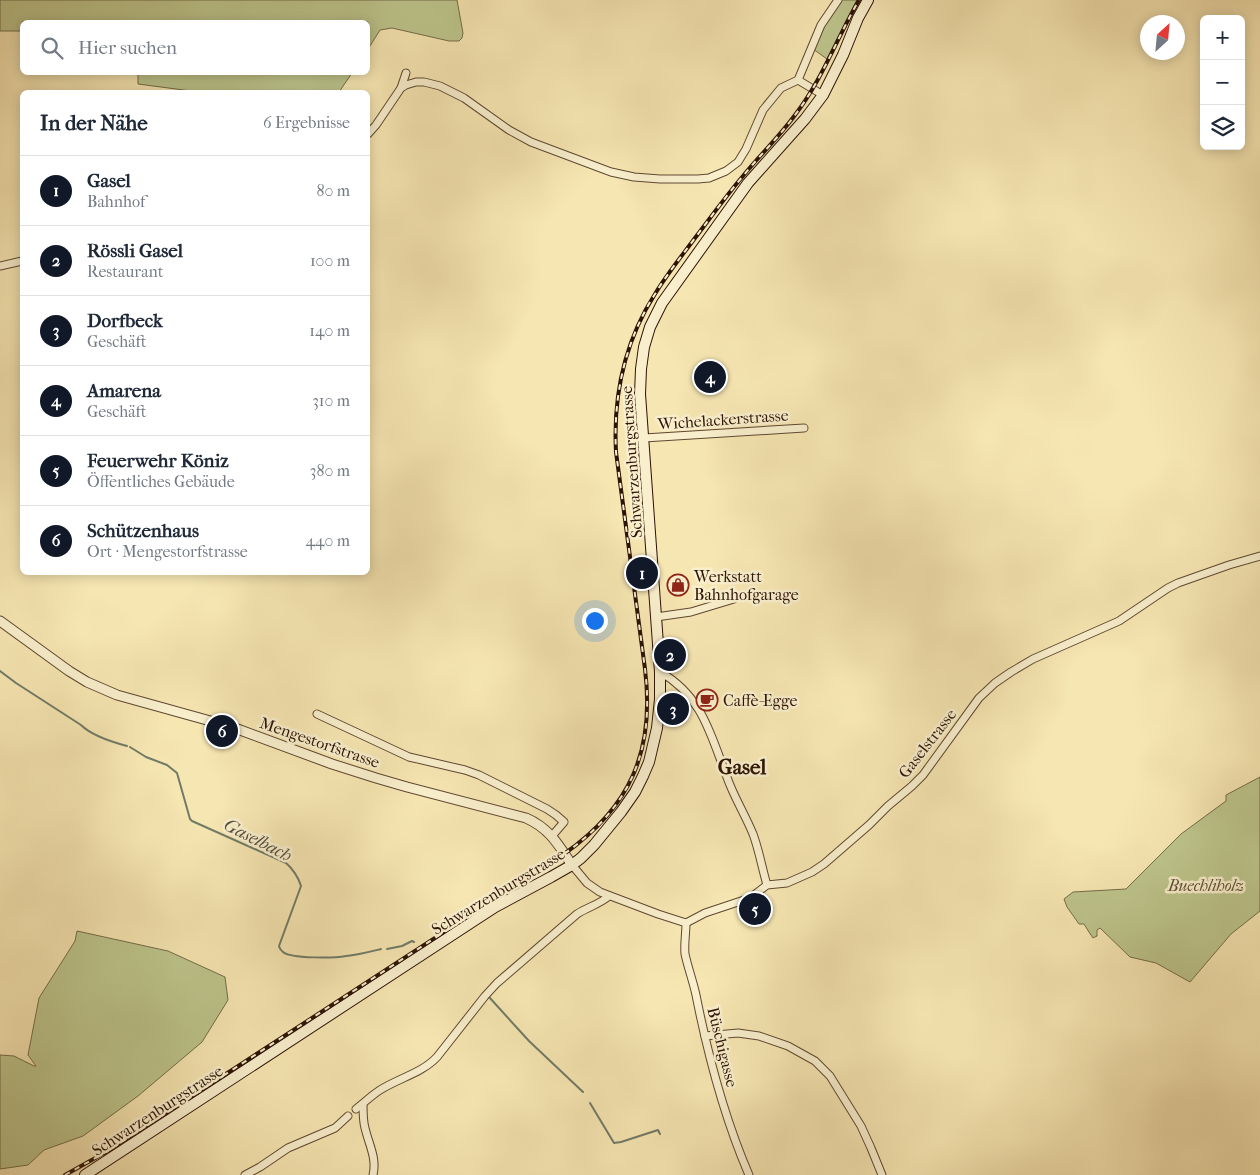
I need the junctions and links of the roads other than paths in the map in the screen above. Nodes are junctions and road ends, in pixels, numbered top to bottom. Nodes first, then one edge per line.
1 (838, 0) edge
2 (868, 0) edge
3 (798, 80) junction
4 (416, 82) junction
5 (401, 88) junction
6 (823, 95) junction
7 (370, 132) edge
8 (20, 261) edge
9 (0, 266) edge
10 (804, 428) dead end
11 (644, 438) junction
12 (1260, 556) edge
13 (734, 599) dead end
14 (656, 617) junction
15 (0, 621) edge
16 (660, 672) junction
17 (316, 714) dead end
18 (552, 836) junction
19 (572, 865) junction
20 (767, 885) junction
21 (609, 896) junction
22 (686, 923) junction
23 (705, 1036) junction
24 (363, 1104) junction
25 (356, 1110) dead end
26 (348, 1116) dead end
27 (85, 1175) edge
28 (245, 1175) edge
29 (373, 1175) edge
30 (749, 1175) edge
31 (882, 1175) edge

1 - 3 street
2 - 6 main road, Schwarzenburgstrasse
3 - 4 street
3 - 6 street
4 - 5 street
4 - 5 street
5 - 7 street
6 - 11 main road, Schwarzenburgstrasse
8 - 9 street
10 - 11 street, Wichelackerstrasse
11 - 14 main road, Schwarzenburgstrasse
12 - 20 street, Gaselstrasse
13 - 14 street
14 - 16 main road, Schwarzenburgstrasse
15 - 18 street, Mengestorfstrasse
16 - 19 main road, Schwarzenburgstrasse
16 - 20 street
17 - 18 street
18 - 19 street, Mengestorfstrasse
19 - 21 street
19 - 27 main road, Schwarzenburgstrasse
20 - 22 street, Gaselstrasse
21 - 22 street
21 - 24 street
22 - 23 street, Büschigasse
23 - 30 street, Büschigasse
23 - 31 street
24 - 25 street
24 - 29 street
26 - 28 street

